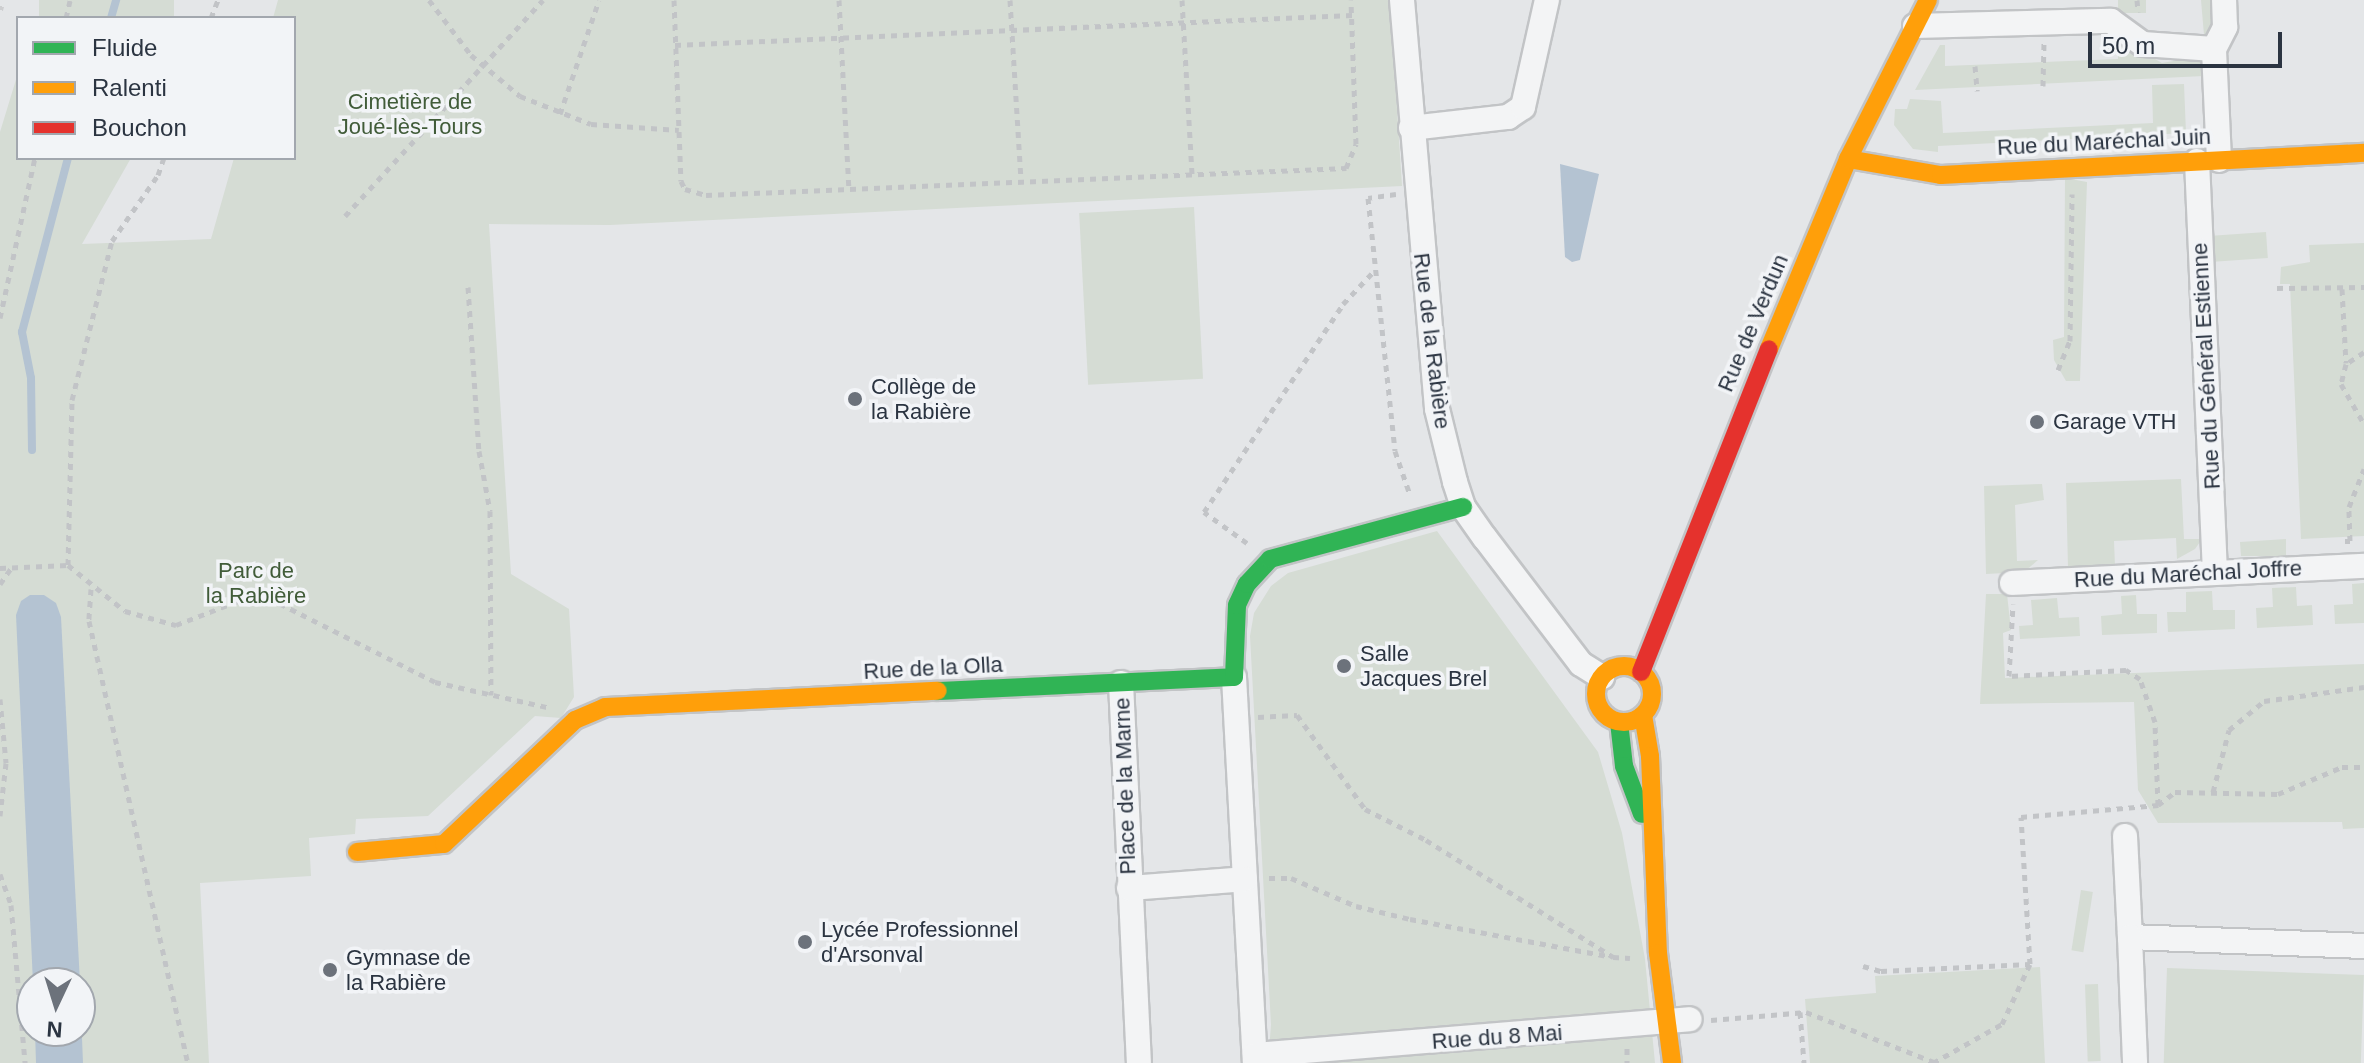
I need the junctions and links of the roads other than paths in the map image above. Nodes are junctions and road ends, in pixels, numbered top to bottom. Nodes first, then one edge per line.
1 (1402, 0) edge
2 (1547, 0) edge
3 (1928, 0) edge
4 (2224, 0) edge
5 (1915, 26) junction
6 (2214, 49) junction
7 (1411, 128) junction
8 (2364, 153) edge
9 (1848, 159) junction
10 (2208, 160) junction
11 (1463, 507) junction
12 (2364, 566) edge
13 (2215, 571) junction
14 (2012, 583) road end
15 (1641, 672) junction
16 (1234, 677) junction
17 (1602, 677) junction
18 (1121, 683) junction
19 (1643, 715) junction
20 (1619, 722) junction
21 (1649, 831) junction
22 (2125, 836) dead end
23 (357, 852) dead end
24 (1245, 879) junction
25 (1657, 887) junction
26 (1129, 888) junction
27 (1677, 929) dead end
28 (2130, 937) junction
29 (2364, 946) edge
30 (1688, 1018) junction
31 (1255, 1059) edge
32 (1139, 1063) edge
33 (1672, 1063) edge
34 (2135, 1063) edge

1 - 7 street, Rue de la Rabière
2 - 7 street
3 - 5 street, Rue de Verdun
4 - 6 street, Rue du Général Estienne
5 - 6 street
5 - 9 street, Rue de Verdun
6 - 10 street, Rue du Général Estienne
7 - 11 street, Rue de la Rabière
8 - 10 street, Rue du Maréchal Juin
9 - 10 street, Rue du Maréchal Juin
9 - 15 street, Rue de Verdun
10 - 13 street, Rue du Général Estienne
11 - 16 street
11 - 17 street, Rue de la Rabière
12 - 13 street, Rue du Maréchal Joffre
13 - 14 street, Rue du Maréchal Joffre
15 - 17 street
15 - 19 street
16 - 18 street, Rue de la Olla
16 - 24 street
17 - 20 street
18 - 23 street, Rue de la Olla
18 - 26 street, Place de la Marne
19 - 20 street
19 - 21 street
20 - 21 street
21 - 25 street
22 - 28 street
24 - 26 street, Place de la Marne
24 - 31 street
25 - 27 street
25 - 30 street
26 - 32 street, Place de la Marne
28 - 29 street
28 - 34 street
30 - 31 street, Rue du 8 Mai
30 - 33 street

